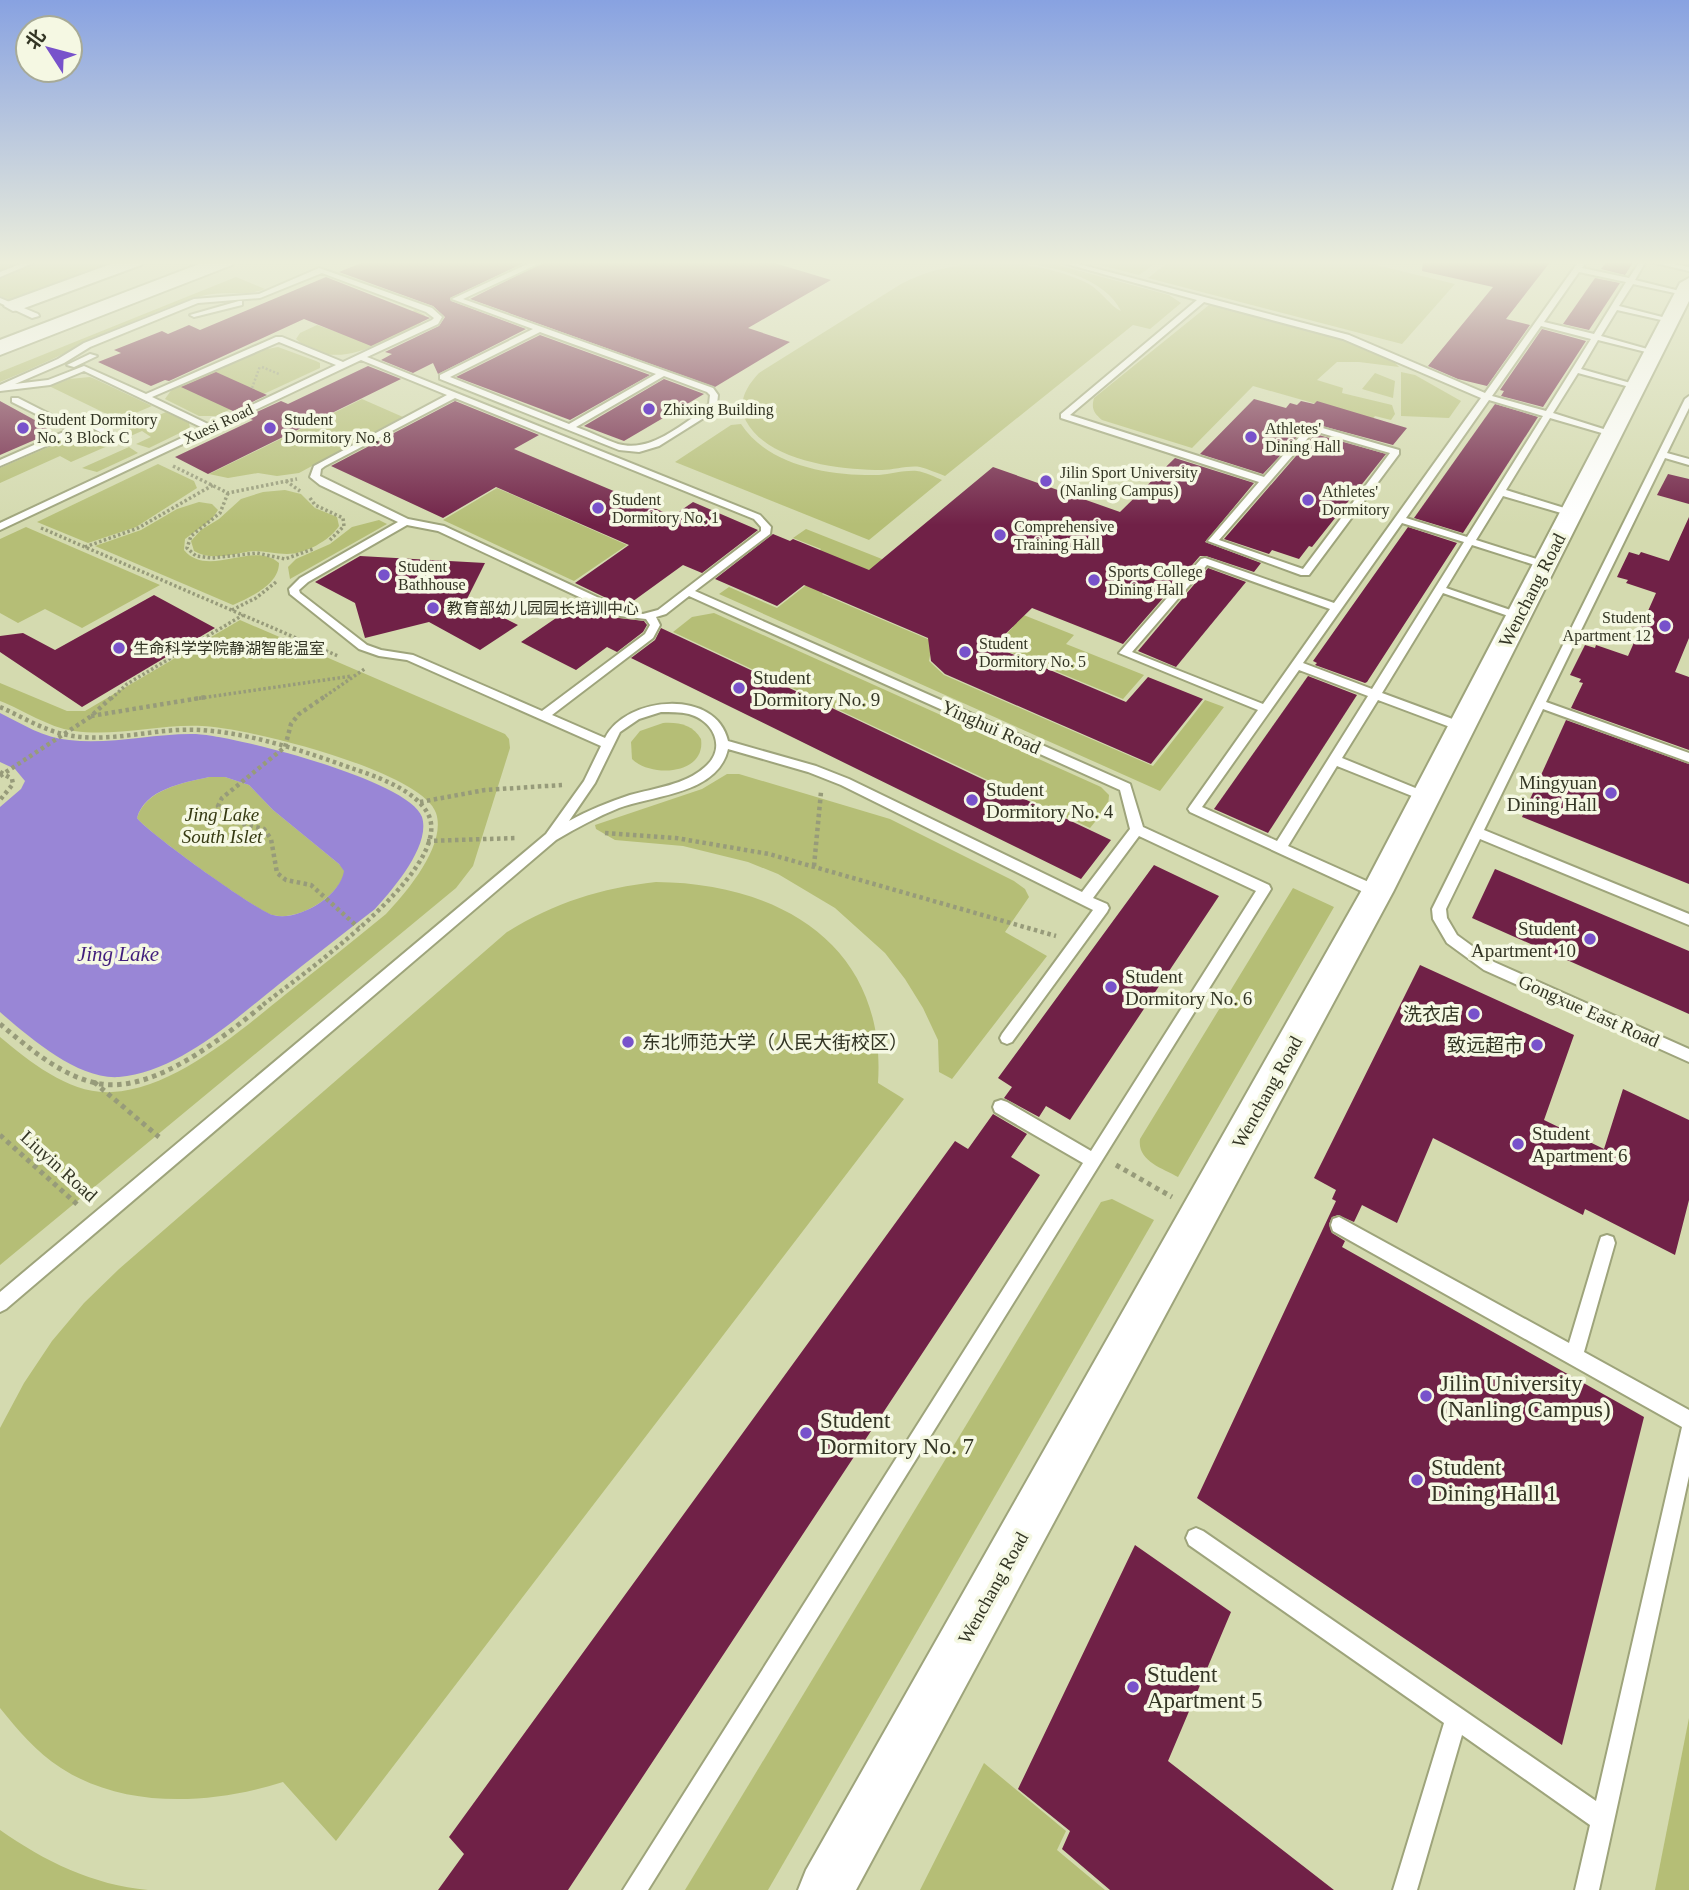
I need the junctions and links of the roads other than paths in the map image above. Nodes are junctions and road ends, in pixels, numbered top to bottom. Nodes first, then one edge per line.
1 (80, 349) edge
2 (254, 349) edge
3 (304, 349) edge
4 (377, 349) edge
5 (499, 349) edge
6 (596, 349) edge
7 (1143, 349) edge
8 (1377, 349) edge
9 (1521, 349) edge
10 (1589, 349) edge
11 (1642, 349) edge
12 (1655, 349) edge
13 (1654, 352) junction
14 (93, 356) dead end
15 (360, 357) junction
16 (343, 365) junction
17 (1576, 370) junction
18 (663, 373) junction
19 (1637, 386) junction
20 (0, 388) edge
21 (454, 395) junction
22 (146, 397) junction
23 (1487, 397) junction
24 (1689, 399) edge
25 (15, 400) dead end
26 (1548, 415) junction
27 (570, 427) junction
28 (210, 428) junction
29 (74, 430) junction
30 (1612, 433) junction
31 (110, 434) road end
32 (1662, 454) junction
33 (1689, 462) edge
34 (0, 463) edge
35 (1265, 481) junction
36 (1501, 492) junction
37 (1571, 513) junction
38 (1400, 519) junction
39 (405, 522) junction
40 (0, 527) edge
41 (1470, 541) junction
42 (1545, 565) junction
43 (1440, 589) junction
44 (688, 592) junction
45 (1337, 608) junction
46 (650, 616) junction
47 (1518, 616) junction
48 (1297, 665) junction
49 (1375, 694) junction
50 (1539, 703) junction
51 (1265, 709) junction
52 (543, 716) junction
53 (1462, 727) junction
54 (608, 744) junction
55 (724, 744) junction
56 (1689, 758) edge
57 (1335, 760) junction
58 (1426, 797) junction
59 (1137, 830) junction
60 (1475, 832) junction
61 (551, 837) junction
62 (1280, 848) junction
63 (1377, 892) junction
64 (1084, 899) junction
65 (1689, 920) edge
66 (1007, 1038) dead end
67 (1689, 1056) edge
68 (1001, 1107) dead end
69 (1095, 1157) junction
70 (1339, 1225) dead end
71 (1608, 1243) dead end
72 (0, 1303) edge
73 (1574, 1356) junction
74 (1689, 1420) edge
75 (1689, 1433) edge
76 (1196, 1538) dead end
77 (1456, 1718) junction
78 (1603, 1820) junction
79 (635, 1890) edge
80 (826, 1890) edge
81 (1405, 1890) edge
82 (1587, 1890) edge

1 - 20 lane
2 - 22 lane
3 - 16 lane
4 - 15 lane, Xuesi Road
5 - 27 lane
6 - 18 lane
7 - 35 lane
8 - 23 lane
9 - 23 lane
10 - 17 lane
11 - 13 lane
12 - 13 street, Wenchang Road
13 - 19 street, Wenchang Road
14 - 20 lane
15 - 16 lane, Xuesi Road
15 - 21 lane
16 - 28 lane, Xuesi Road
17 - 19 lane
17 - 26 lane
18 - 27 lane
18 - 27 lane
19 - 30 street, Wenchang Road
20 - 22 lane
21 - 39 lane
21 - 44 lane
22 - 28 lane
23 - 26 lane
23 - 38 lane
24 - 32 lane
25 - 29 lane
26 - 30 lane
26 - 36 lane
28 - 40 lane, Xuesi Road
29 - 31 lane
29 - 34 lane
30 - 37 street, Wenchang Road
32 - 33 lane
32 - 50 lane
35 - 35 lane
36 - 37 lane
36 - 41 lane
37 - 42 street, Wenchang Road
38 - 41 lane
38 - 45 lane
39 - 46 lane
39 - 52 lane
41 - 42 lane
41 - 43 lane
42 - 47 street, Wenchang Road
43 - 47 lane
43 - 49 lane
44 - 46 lane
44 - 59 lane, Yinghui Road
45 - 48 lane
45 - 51 lane
46 - 52 lane
47 - 53 street, Wenchang Road
48 - 49 lane
48 - 51 lane
49 - 53 lane
49 - 57 lane
50 - 56 lane
50 - 60 lane
51 - 62 lane
52 - 54 lane
53 - 58 street, Wenchang Road
54 - 55 lane
54 - 61 lane
55 - 61 lane
55 - 64 lane
57 - 58 lane
57 - 62 lane
58 - 63 street, Wenchang Road
59 - 64 lane
59 - 69 lane
60 - 65 lane
60 - 67 lane, Gongxue East Road
61 - 72 lane
62 - 63 lane
63 - 80 street, Wenchang Road
64 - 66 lane
68 - 69 lane
69 - 79 lane
70 - 73 lane
71 - 73 lane
73 - 74 lane
75 - 78 lane
76 - 77 lane
77 - 78 lane
77 - 81 lane
78 - 82 lane

